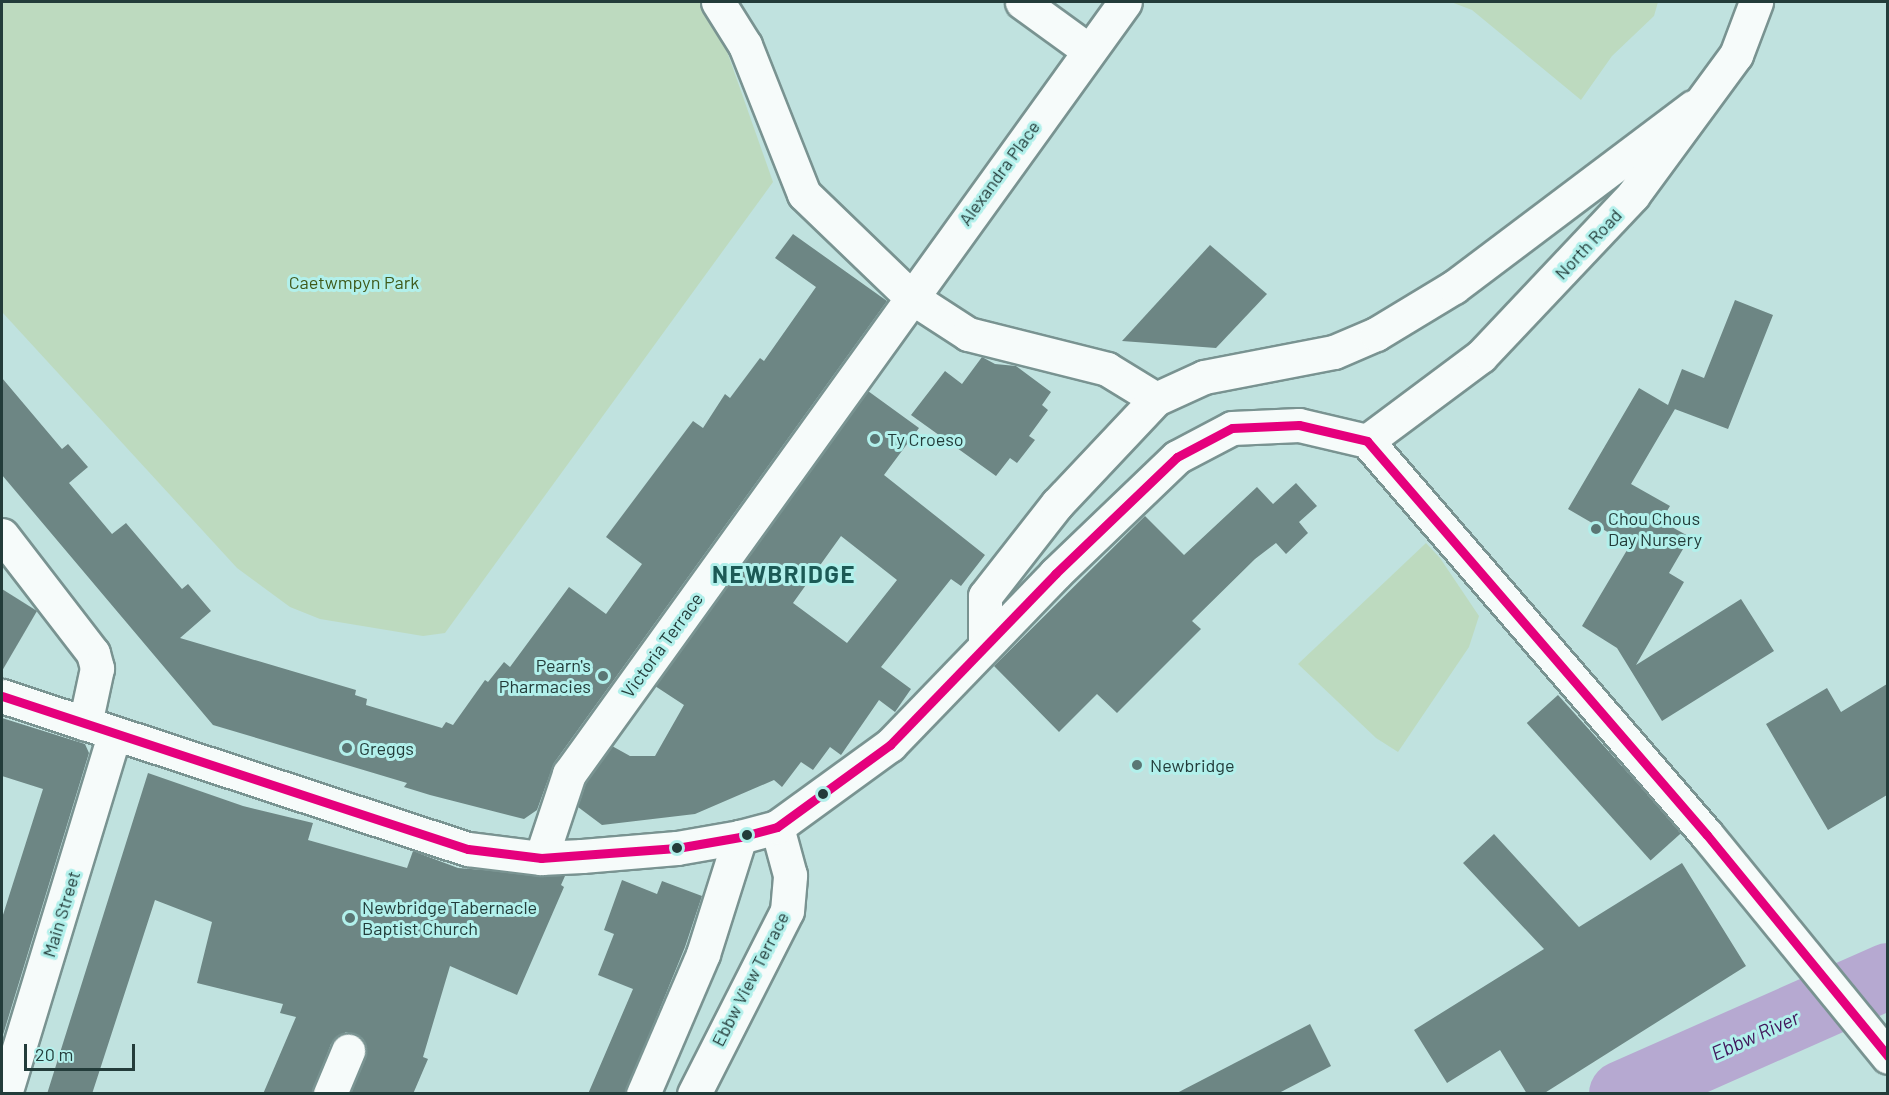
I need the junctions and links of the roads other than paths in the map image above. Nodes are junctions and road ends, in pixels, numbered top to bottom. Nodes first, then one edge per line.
1 (718, 2) edge
2 (1022, 2) edge
3 (1125, 2) edge
4 (1756, 2) edge
5 (1088, 50) junction
6 (1706, 97) junction
7 (911, 297) junction
8 (1156, 399) junction
9 (1367, 441) junction
10 (2, 535) edge
11 (986, 646) junction
12 (2, 696) edge
13 (100, 728) junction
14 (777, 827) junction
15 (740, 837) junction
16 (541, 858) junction
17 (1879, 1047) edge
18 (348, 1051) dead end
19 (6, 1094) edge
20 (330, 1094) edge
21 (643, 1094) edge
22 (694, 1094) edge

1 - 7 street
2 - 5 street
3 - 5 street, Alexandra Place
4 - 6 street, North Road
5 - 7 street, Alexandra Place
6 - 8 street
6 - 9 street, North Road
7 - 8 street
7 - 16 street, Victoria Terrace
8 - 11 street
9 - 11 street
9 - 17 street
10 - 13 street, Main Street
11 - 14 street
12 - 13 street
13 - 16 street
13 - 19 street, Main Street
14 - 15 street
14 - 22 street, Ebbw View Terrace
15 - 16 street
15 - 21 street
18 - 20 street

